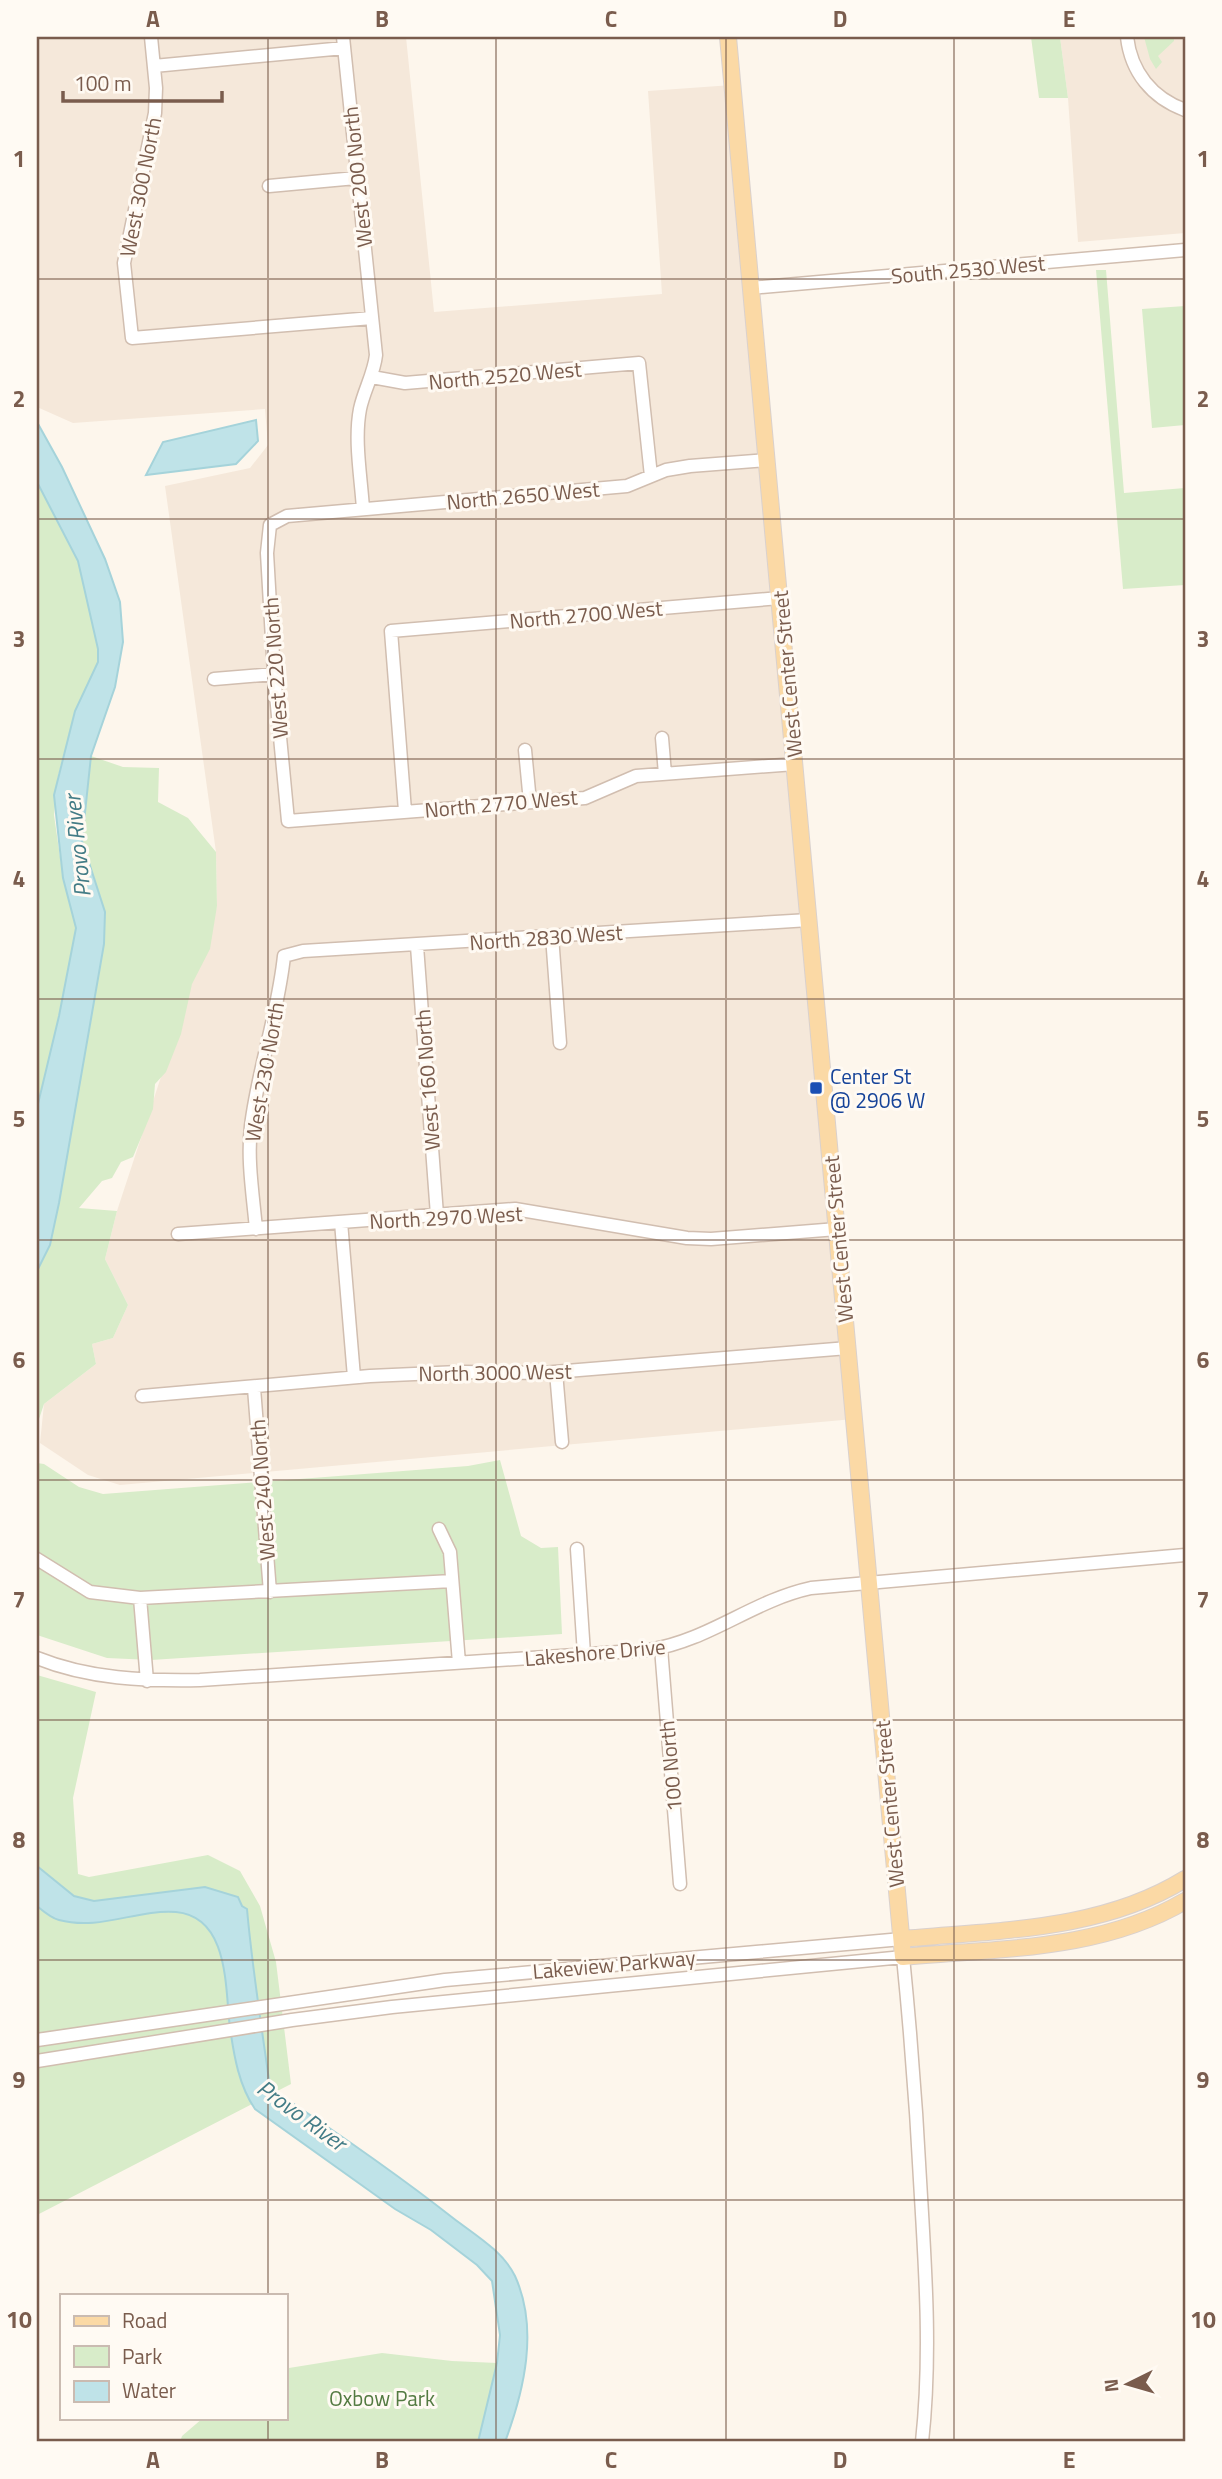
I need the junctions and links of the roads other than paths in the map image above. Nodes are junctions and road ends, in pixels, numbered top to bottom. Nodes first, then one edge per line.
1 (151, 37) edge
2 (728, 37) edge
3 (1127, 37) edge
4 (343, 42) edge
5 (154, 66) junction
6 (1185, 110) edge
7 (356, 178) junction
8 (269, 186) dead end
9 (1185, 250) edge
10 (750, 288) junction
11 (372, 318) junction
12 (372, 377) junction
13 (767, 460) junction
14 (651, 476) junction
15 (363, 509) junction
16 (277, 520) joint
17 (780, 598) junction
18 (274, 674) junction
19 (214, 679) dead end
20 (662, 738) dead end
21 (525, 750) dead end
22 (795, 764) junction
23 (665, 774) junction
24 (530, 802) junction
25 (405, 811) junction
26 (288, 821) joint
27 (809, 920) junction
28 (552, 936) junction
29 (417, 946) junction
30 (284, 956) joint
31 (560, 1043) dead end
32 (437, 1214) junction
33 (341, 1222) junction
34 (256, 1229) junction
35 (837, 1229) junction
36 (178, 1234) dead end
37 (848, 1348) junction
38 (556, 1372) junction
39 (354, 1377) junction
40 (254, 1388) junction
41 (142, 1396) dead end
42 (562, 1442) dead end
43 (439, 1529) dead end
44 (576, 1549) dead end
45 (1185, 1555) edge
46 (37, 1559) edge
47 (452, 1581) junction
48 (869, 1582) junction
49 (270, 1592) junction
50 (140, 1598) junction
51 (661, 1648) junction
52 (584, 1654) junction
53 (37, 1658) edge
54 (459, 1663) junction
55 (147, 1681) junction
56 (1185, 1879) edge
57 (680, 1884) dead end
58 (1185, 1902) edge
59 (902, 1939) junction
60 (903, 1957) junction
61 (37, 2040) edge
62 (37, 2061) edge
63 (922, 2442) edge

1 - 5 street, West 300 North
2 - 10 main road, West Center Street
3 - 6 street
4 - 5 street
4 - 7 street, West 200 North
5 - 11 street, West 300 North
7 - 8 street
7 - 11 street, West 200 North
9 - 10 street, South 2530 West
10 - 13 main road, West Center Street
11 - 12 street, West 200 North
12 - 14 street, North 2520 West
12 - 15 street, West 200 North
13 - 14 street, North 2650 West
13 - 17 main road, West Center Street
14 - 15 street, North 2650 West
15 - 16 street, North 2650 West
16 - 18 street, West 220 North
17 - 22 main road, West Center Street
17 - 25 street, North 2700 West
18 - 19 street
18 - 26 street, West 220 North
20 - 23 street
21 - 24 street
22 - 23 street, North 2770 West
22 - 27 main road, West Center Street
23 - 24 street, North 2770 West
24 - 25 street, North 2770 West
25 - 26 street, North 2770 West
27 - 28 street, North 2830 West
27 - 35 main road, West Center Street
28 - 29 street, North 2830 West
28 - 31 street
29 - 30 street, North 2830 West
29 - 32 street, West 160 North
30 - 34 street, West 230 North
32 - 33 street, North 2970 West
32 - 35 street, North 2970 West
33 - 34 street, North 2970 West
33 - 39 street
34 - 36 street, North 2970 West
35 - 37 main road, West Center Street
37 - 38 street, North 3000 West
37 - 48 main road, West Center Street
38 - 39 street, North 3000 West
38 - 42 street
39 - 40 street, North 3000 West
40 - 41 street, North 3000 West
40 - 49 street, West 240 North
43 - 47 street
44 - 52 street
45 - 48 street, Lakeshore Drive
46 - 50 street
47 - 49 street
47 - 54 street
48 - 51 street, Lakeshore Drive
48 - 59 main road, West Center Street
49 - 50 street
50 - 55 street
51 - 52 street, Lakeshore Drive
51 - 57 street, 100 North
52 - 54 street, Lakeshore Drive
53 - 55 street, Lakeshore Drive
54 - 55 street, Lakeshore Drive
56 - 59 main road, Lakeview Parkway
58 - 60 main road, Lakeview Parkway
59 - 60 main road, West Center Street
59 - 61 street, Lakeview Parkway
60 - 62 street, Lakeview Parkway
60 - 63 street, West Center Street

